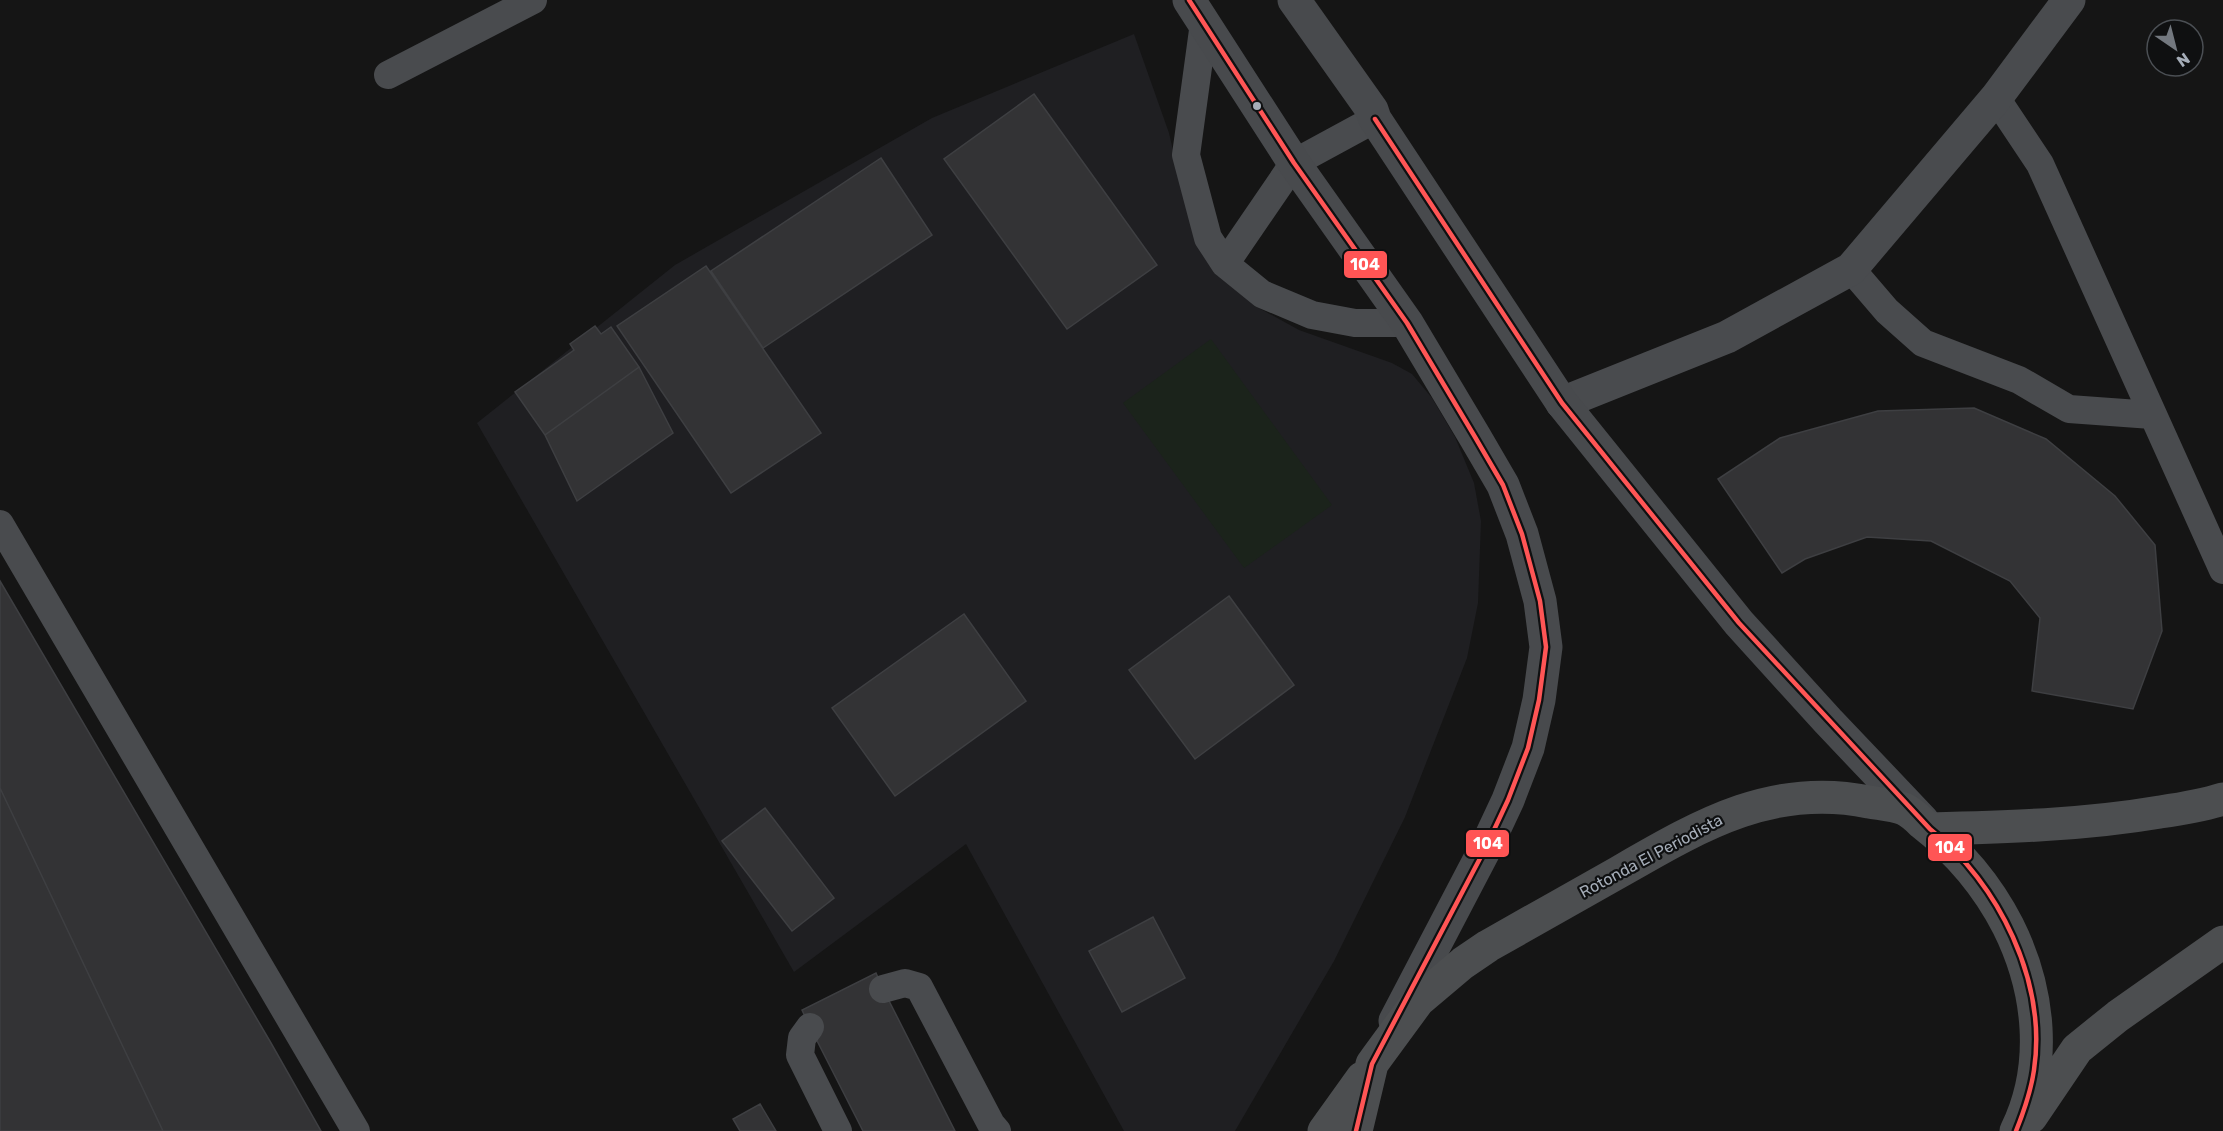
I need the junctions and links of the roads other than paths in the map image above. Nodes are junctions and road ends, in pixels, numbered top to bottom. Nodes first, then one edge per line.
1 (533, 0) edge
2 (1294, 0) edge
3 (2069, 0) edge
4 (1196, 11) edge
5 (388, 75) dead end
6 (1996, 98) junction
7 (1375, 119) junction
8 (1294, 163) junction
9 (1225, 264) junction
10 (1851, 269) junction
11 (1407, 323) junction
12 (1562, 403) junction
13 (2152, 415) junction
14 (0, 524) edge
15 (2223, 570) edge
16 (2223, 800) edge
17 (1930, 829) junction
18 (2223, 942) edge
19 (883, 989) dead end
20 (810, 1027) dead end
21 (1372, 1064) junction
22 (356, 1131) edge
23 (838, 1131) edge
24 (997, 1131) edge
25 (1324, 1131) edge
26 (1356, 1131) edge
27 (2016, 1131) edge
28 (2022, 1131) edge

1 - 5 lane
2 - 7 main road
3 - 6 street
4 - 8 main road
4 - 9 lane
6 - 10 street
6 - 13 lane
7 - 8 lane
7 - 12 main road
8 - 9 lane
8 - 11 main road
9 - 11 lane
10 - 12 street
10 - 13 lane
11 - 21 main road
12 - 17 main road
13 - 15 lane
14 - 22 lane
16 - 17 main road
17 - 21 main road, Rotonda El Periodista
17 - 27 main road, Rotonda El Periodista
18 - 28 main road
19 - 24 lane
20 - 23 lane
21 - 25 main road
21 - 26 main road, Rotonda El Periodista

